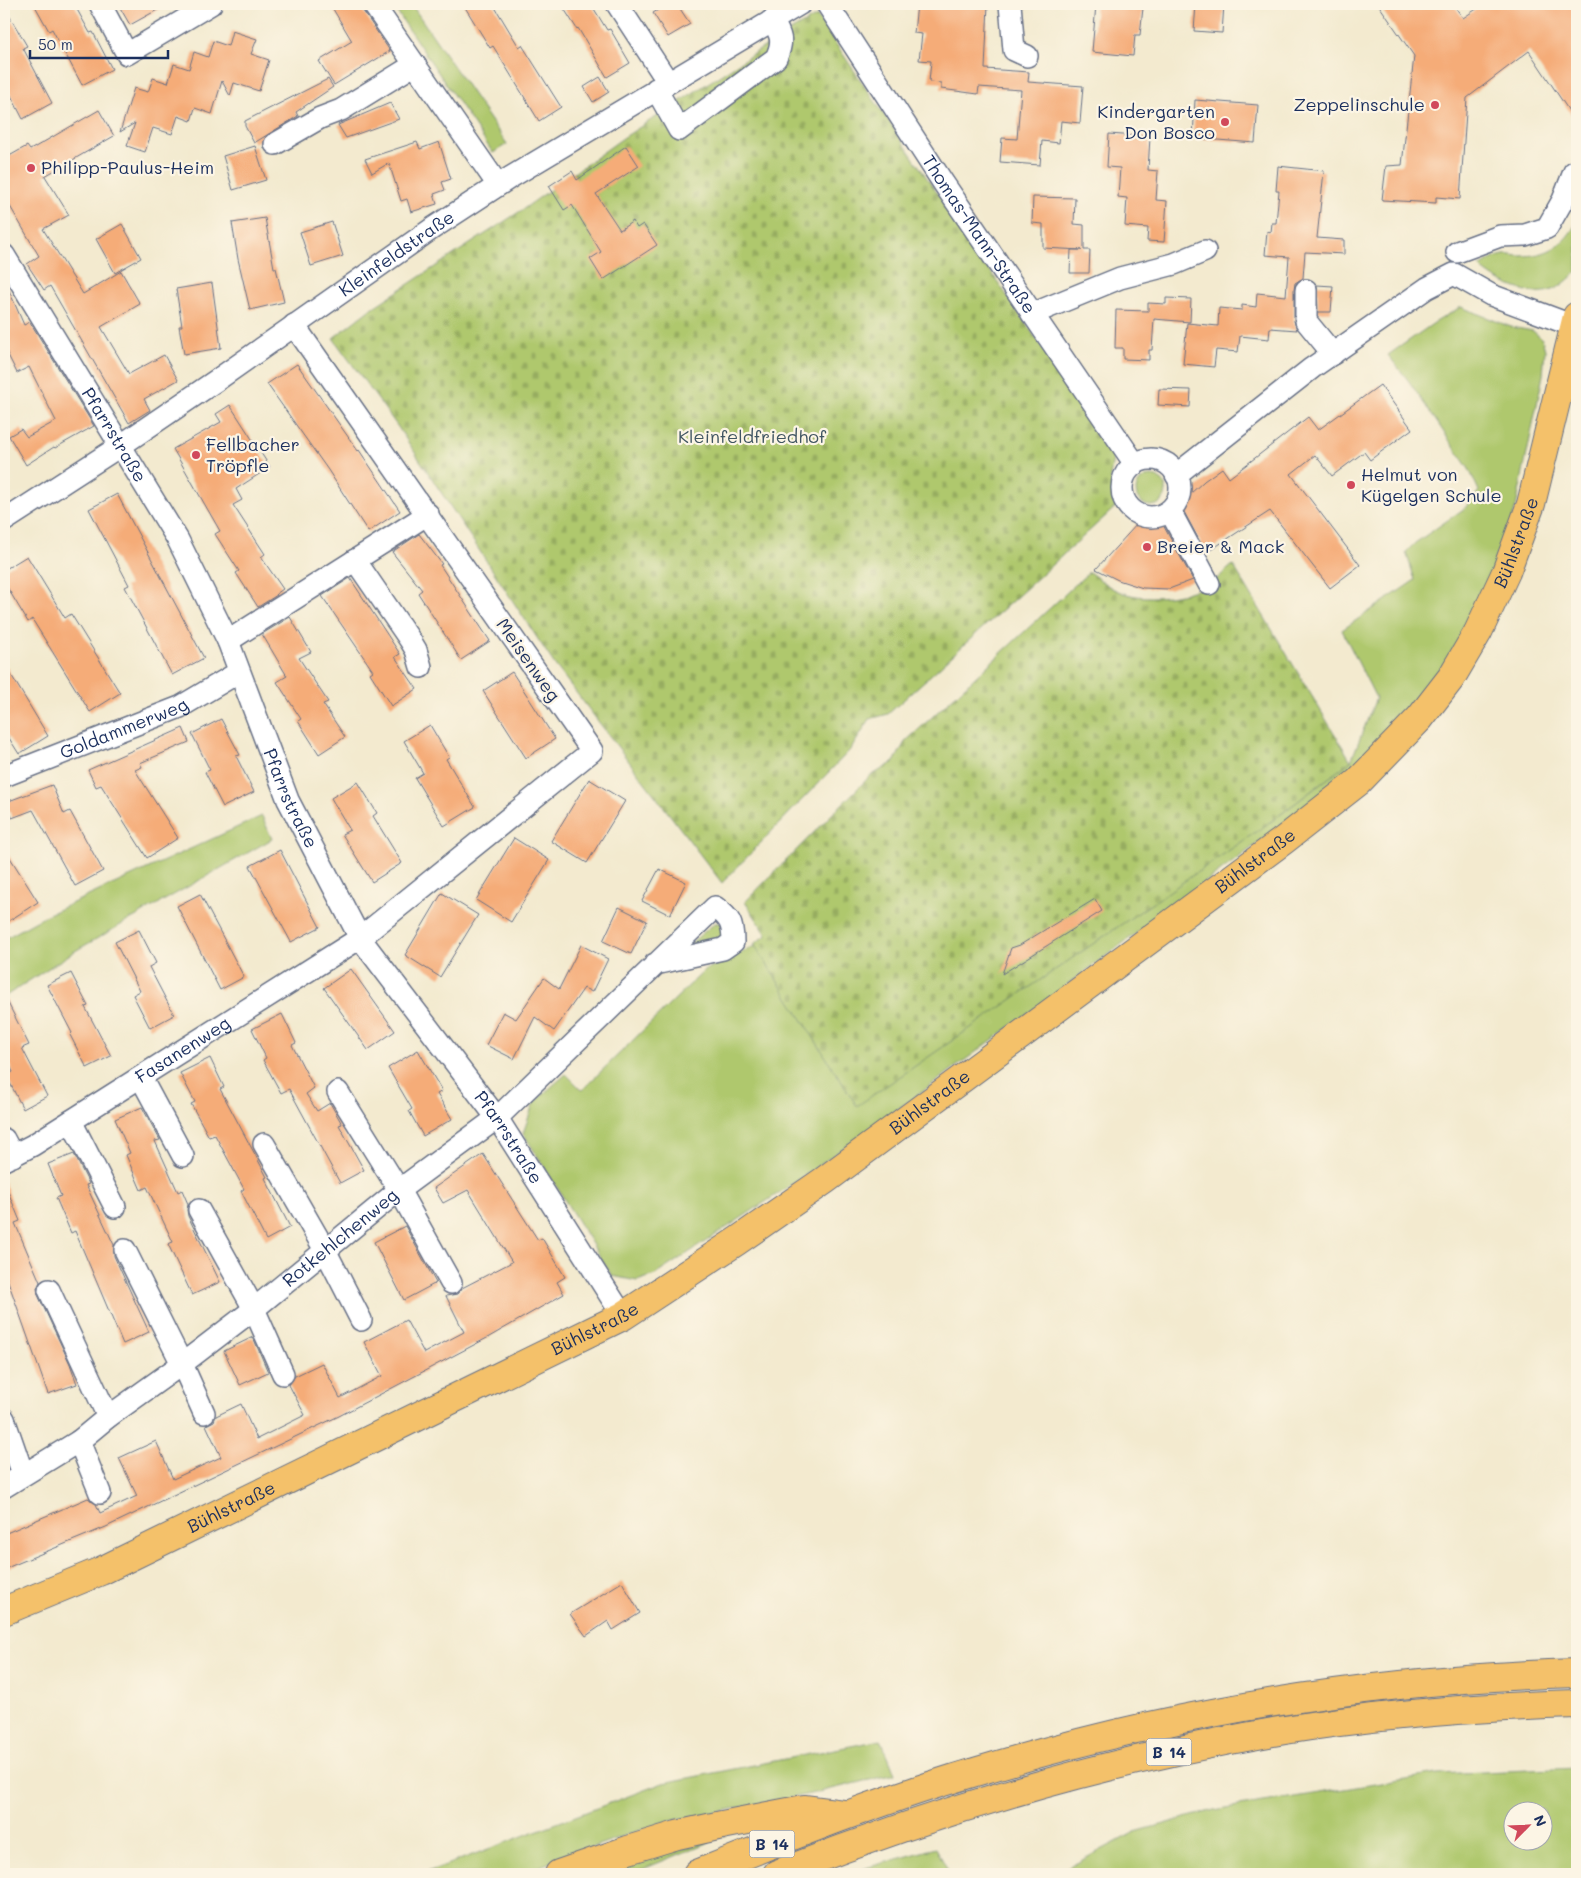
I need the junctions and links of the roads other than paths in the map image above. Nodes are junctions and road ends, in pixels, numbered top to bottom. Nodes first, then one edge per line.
1 (100, 4) edge
2 (211, 4) edge
3 (373, 4) edge
4 (617, 4) edge
5 (800, 4) edge
6 (827, 4) edge
7 (1010, 4) edge
8 (772, 20) junction
9 (1028, 56) dead end
10 (414, 65) junction
11 (662, 86) junction
12 (276, 144) dead end
13 (1574, 172) dead end
14 (498, 186) junction
15 (1205, 251) dead end
16 (4, 255) edge
17 (1454, 274) junction
18 (1306, 290) dead end
19 (1032, 314) junction
20 (1576, 321) edge
21 (294, 325) junction
22 (1333, 354) junction
23 (120, 446) junction
24 (1123, 473) junction
25 (1176, 475) junction
26 (1170, 511) junction
27 (428, 514) junction
28 (4, 521) edge
29 (355, 560) junction
30 (1209, 584) dead end
31 (228, 641) junction
32 (421, 667) dead end
33 (239, 672) junction
34 (4, 776) edge
35 (360, 938) junction
36 (655, 964) junction
37 (141, 1078) junction
38 (338, 1092) dead end
39 (497, 1118) junction
40 (71, 1122) junction
41 (264, 1144) dead end
42 (7, 1152) edge
43 (183, 1156) dead end
44 (399, 1190) junction
45 (115, 1206) dead end
46 (199, 1210) dead end
47 (124, 1250) dead end
48 (325, 1250) junction
49 (451, 1283) dead end
50 (49, 1290) dead end
51 (254, 1309) junction
52 (623, 1316) junction
53 (361, 1320) dead end
54 (182, 1364) junction
55 (283, 1374) dead end
56 (204, 1413) dead end
57 (108, 1417) junction
58 (4, 1419) edge
59 (79, 1441) junction
60 (23, 1474) junction
61 (4, 1487) edge
62 (100, 1493) dead end
63 (4, 1611) edge
64 (1577, 1673) edge
65 (1577, 1704) edge
66 (848, 1814) junction
67 (559, 1874) edge
68 (697, 1874) edge
69 (777, 1874) edge

1 - 2 street
3 - 10 street
4 - 11 street
5 - 8 street, Kleinfeldstraße
6 - 19 street, Thomas-Mann-Straße
7 - 9 street
8 - 11 street, Kleinfeldstraße
8 - 11 street
10 - 12 street
10 - 14 street
11 - 14 street, Kleinfeldstraße
13 - 17 street
14 - 21 street, Kleinfeldstraße
15 - 19 street
16 - 23 street, Pfarrstraße
17 - 20 street
17 - 22 street
18 - 22 street
19 - 24 street, Thomas-Mann-Straße
20 - 52 main road, Bühlstraße
21 - 23 street, Kleinfeldstraße
21 - 27 street, Meisenweg
22 - 25 street
23 - 28 street, Kleinfeldstraße
23 - 31 street, Pfarrstraße
24 - 25 street
24 - 26 street
25 - 26 street
26 - 30 street
27 - 29 street
27 - 35 street, Meisenweg
29 - 31 street
29 - 32 street
31 - 33 street, Pfarrstraße
33 - 34 street, Goldammerweg
33 - 35 street, Pfarrstraße
35 - 37 street, Fasanenweg
35 - 39 street, Pfarrstraße
36 - 36 street, Rotkehlchenweg
36 - 39 street, Rotkehlchenweg
37 - 40 street, Fasanenweg
37 - 43 street
38 - 44 street
39 - 44 street, Rotkehlchenweg
39 - 52 street, Pfarrstraße
40 - 42 street, Fasanenweg
40 - 45 street
41 - 48 street
44 - 48 street, Rotkehlchenweg
44 - 49 street
46 - 51 street
47 - 54 street
48 - 51 street, Rotkehlchenweg
48 - 53 street
50 - 57 street
51 - 54 street, Rotkehlchenweg
51 - 55 street
52 - 63 main road, Bühlstraße
54 - 56 street
54 - 57 street, Rotkehlchenweg
57 - 59 street, Rotkehlchenweg
58 - 60 street
59 - 60 street, Rotkehlchenweg
59 - 62 street
60 - 61 street, Rotkehlchenweg
64 - 66 main road, B 14
65 - 69 main road, B 14
66 - 67 main road
66 - 68 main road, B 14

